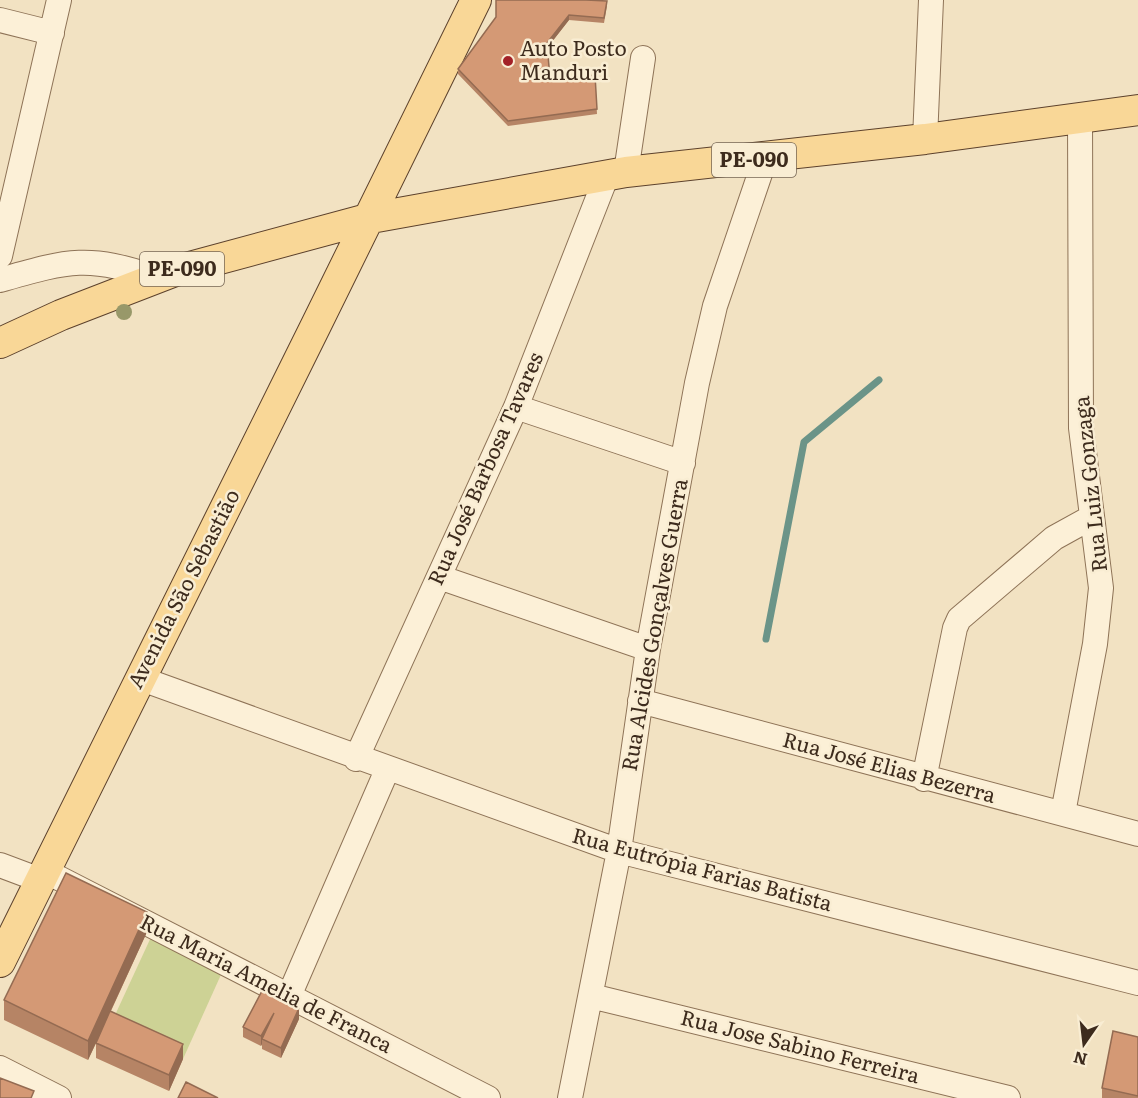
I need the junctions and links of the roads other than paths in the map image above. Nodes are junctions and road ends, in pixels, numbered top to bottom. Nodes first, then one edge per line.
1 (59, 0) edge
2 (476, 0) edge
3 (931, 0) edge
4 (0, 20) edge
5 (52, 33) junction
6 (643, 58) dead end
7 (1138, 110) edge
8 (1080, 116) junction
9 (925, 139) junction
10 (765, 159) junction
11 (616, 174) junction
12 (371, 218) junction
13 (0, 256) edge
14 (156, 278) junction
15 (0, 280) edge
16 (0, 343) edge
17 (516, 407) junction
18 (683, 463) junction
19 (1092, 517) junction
20 (439, 577) junction
21 (648, 649) junction
22 (139, 678) junction
23 (640, 701) junction
24 (356, 759) junction
25 (387, 770) junction
26 (924, 778) junction
27 (1063, 813) junction
28 (1138, 834) edge
29 (619, 852) junction
30 (0, 865) edge
31 (42, 875) junction
32 (0, 962) edge
33 (1138, 983) edge
34 (289, 996) junction
35 (591, 996) junction
36 (0, 1068) edge
37 (59, 1098) edge
38 (488, 1098) edge
39 (570, 1098) edge
40 (1008, 1098) edge

1 - 5 street
2 - 12 main road, Avenida São Sebastião
3 - 9 street
4 - 5 street
5 - 13 street
6 - 11 street, Rua José Barbosa Tavares
7 - 8 main road, PE-090
8 - 9 main road, PE-090
8 - 19 street, Rua Luiz Gonzaga
9 - 10 main road, PE-090
10 - 11 main road, PE-090
10 - 18 street, Rua Alcides Gonçalves Guerra
11 - 12 main road, PE-090
11 - 17 street, Rua José Barbosa Tavares
12 - 14 main road, PE-090
12 - 22 main road, Avenida São Sebastião
14 - 15 street
14 - 16 main road, PE-090
17 - 18 street
17 - 20 street, Rua José Barbosa Tavares
18 - 21 street, Rua Alcides Gonçalves Guerra
19 - 26 street
19 - 27 street, Rua Luiz Gonzaga
20 - 21 street
20 - 24 street, Rua José Barbosa Tavares
21 - 23 street, Rua Alcides Gonçalves Guerra
22 - 24 street, Rua Eutrópia Farias Batista
22 - 31 main road, Avenida São Sebastião
23 - 26 street, Rua José Elias Bezerra
23 - 29 street, Rua Alcides Gonçalves Guerra
24 - 25 street, Rua Eutrópia Farias Batista
25 - 29 street, Rua Eutrópia Farias Batista
25 - 34 street
26 - 27 street, Rua José Elias Bezerra
27 - 28 street, Rua José Elias Bezerra
29 - 33 street, Rua Eutrópia Farias Batista
29 - 35 street, Rua Alcides Gonçalves Guerra
30 - 31 street, Rua Maria Amelia de Franca
31 - 32 main road, Avenida São Sebastião
31 - 34 street, Rua Maria Amelia de Franca
34 - 38 street, Rua Maria Amelia de Franca
35 - 39 street, Rua Alcides Gonçalves Guerra
35 - 40 street, Rua Jose Sabino Ferreira
36 - 37 street

